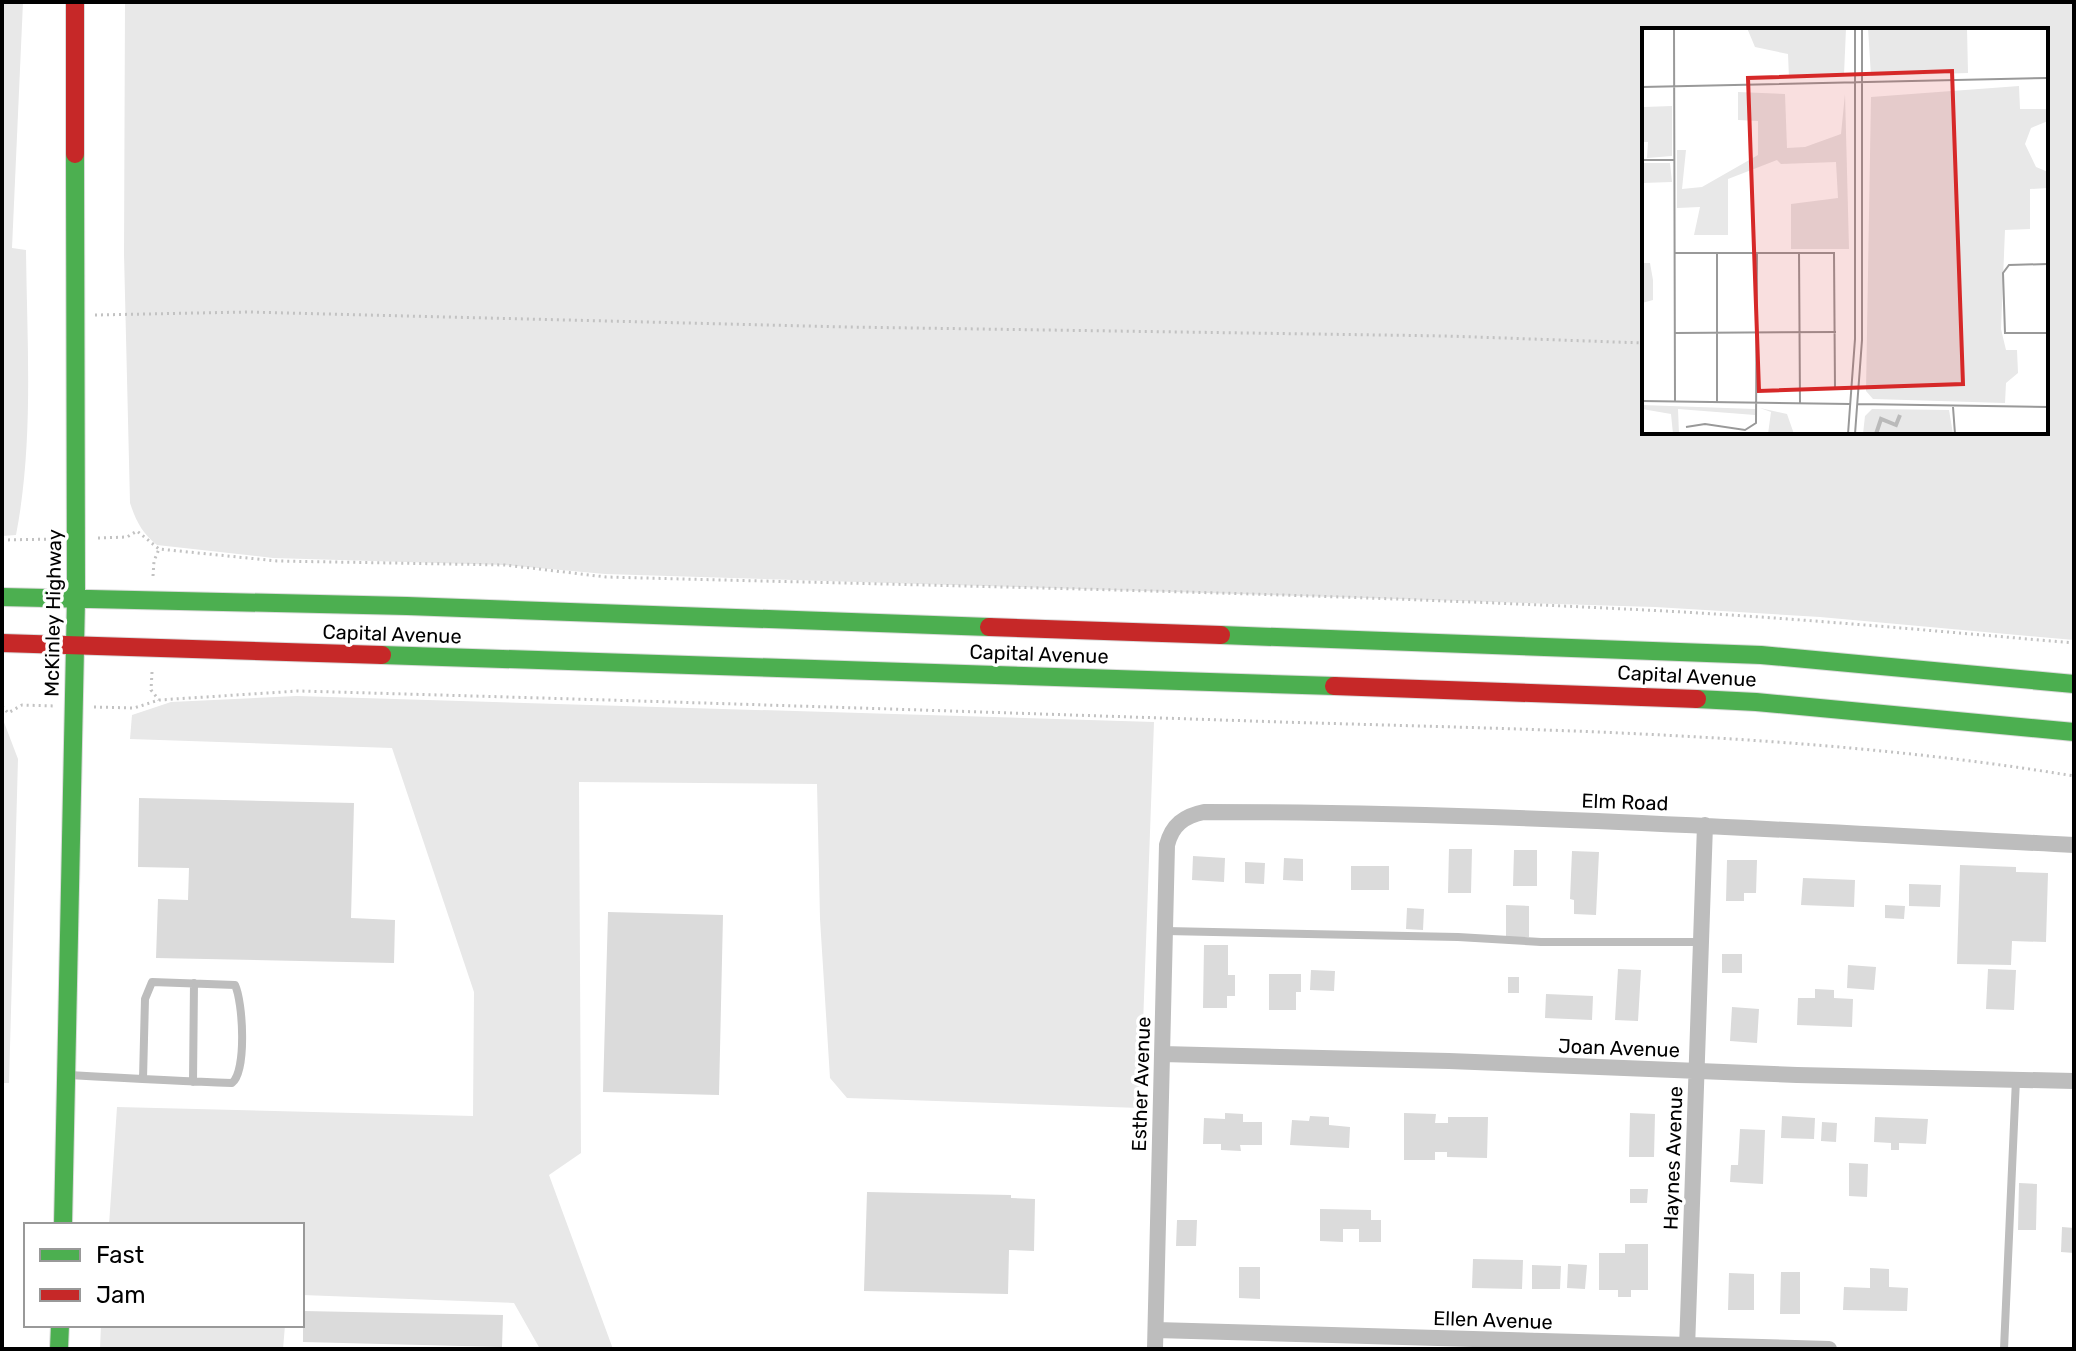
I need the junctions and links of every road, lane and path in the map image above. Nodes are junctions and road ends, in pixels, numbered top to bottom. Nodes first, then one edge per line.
1 (75, 2) edge
2 (75, 315) junction
3 (1642, 343) edge
4 (137, 531) dead end
5 (2, 540) edge
6 (13, 540) dead end
7 (2, 597) edge
8 (76, 599) junction
9 (2, 643) edge
10 (2074, 643) edge
11 (75, 646) junction
12 (2074, 684) edge
13 (2, 706) edge
14 (134, 708) dead end
15 (8, 713) dead end
16 (2074, 732) edge
17 (2074, 776) edge
18 (1177, 823) joint
19 (1705, 825) junction
20 (2074, 845) edge
21 (1165, 931) junction
22 (1701, 942) junction
23 (194, 983) junction
24 (1162, 1054) junction
25 (1696, 1071) junction
26 (68, 1075) junction
27 (143, 1079) junction
28 (2016, 1079) junction
29 (2074, 1081) edge
30 (193, 1082) junction
31 (63, 1223) edge
32 (60, 1327) edge
33 (1156, 1330) junction
34 (1687, 1347) edge
35 (59, 1349) edge
36 (1155, 1349) edge
37 (1829, 1349) edge
38 (2004, 1349) edge

1 - 2 main road, McKinley Highway
2 - 3 path
2 - 8 main road, McKinley Highway
4 - 10 path
5 - 6 path
7 - 8 main road, Capital Avenue
8 - 11 main road, McKinley Highway
8 - 12 main road, Capital Avenue
9 - 11 main road, Capital Avenue
11 - 16 main road, Capital Avenue
11 - 26 main road, McKinley Highway
13 - 15 path
14 - 17 path
18 - 19 street, Elm Road
18 - 21 street, Esther Avenue
19 - 20 street, Elm Road
19 - 22 street, Haynes Avenue
21 - 22 lane
21 - 24 street, Esther Avenue
22 - 25 street, Haynes Avenue
23 - 27 lane
23 - 30 lane
23 - 30 lane
24 - 25 street, Joan Avenue
24 - 33 street, Esther Avenue
25 - 28 street, Joan Avenue
25 - 34 street, Haynes Avenue
26 - 27 lane
26 - 31 main road, McKinley Highway
27 - 30 lane
28 - 29 street, Joan Avenue
28 - 38 lane
32 - 35 main road
33 - 34 street, Ellen Avenue
33 - 36 street, Esther Avenue
34 - 37 street, Ellen Avenue

